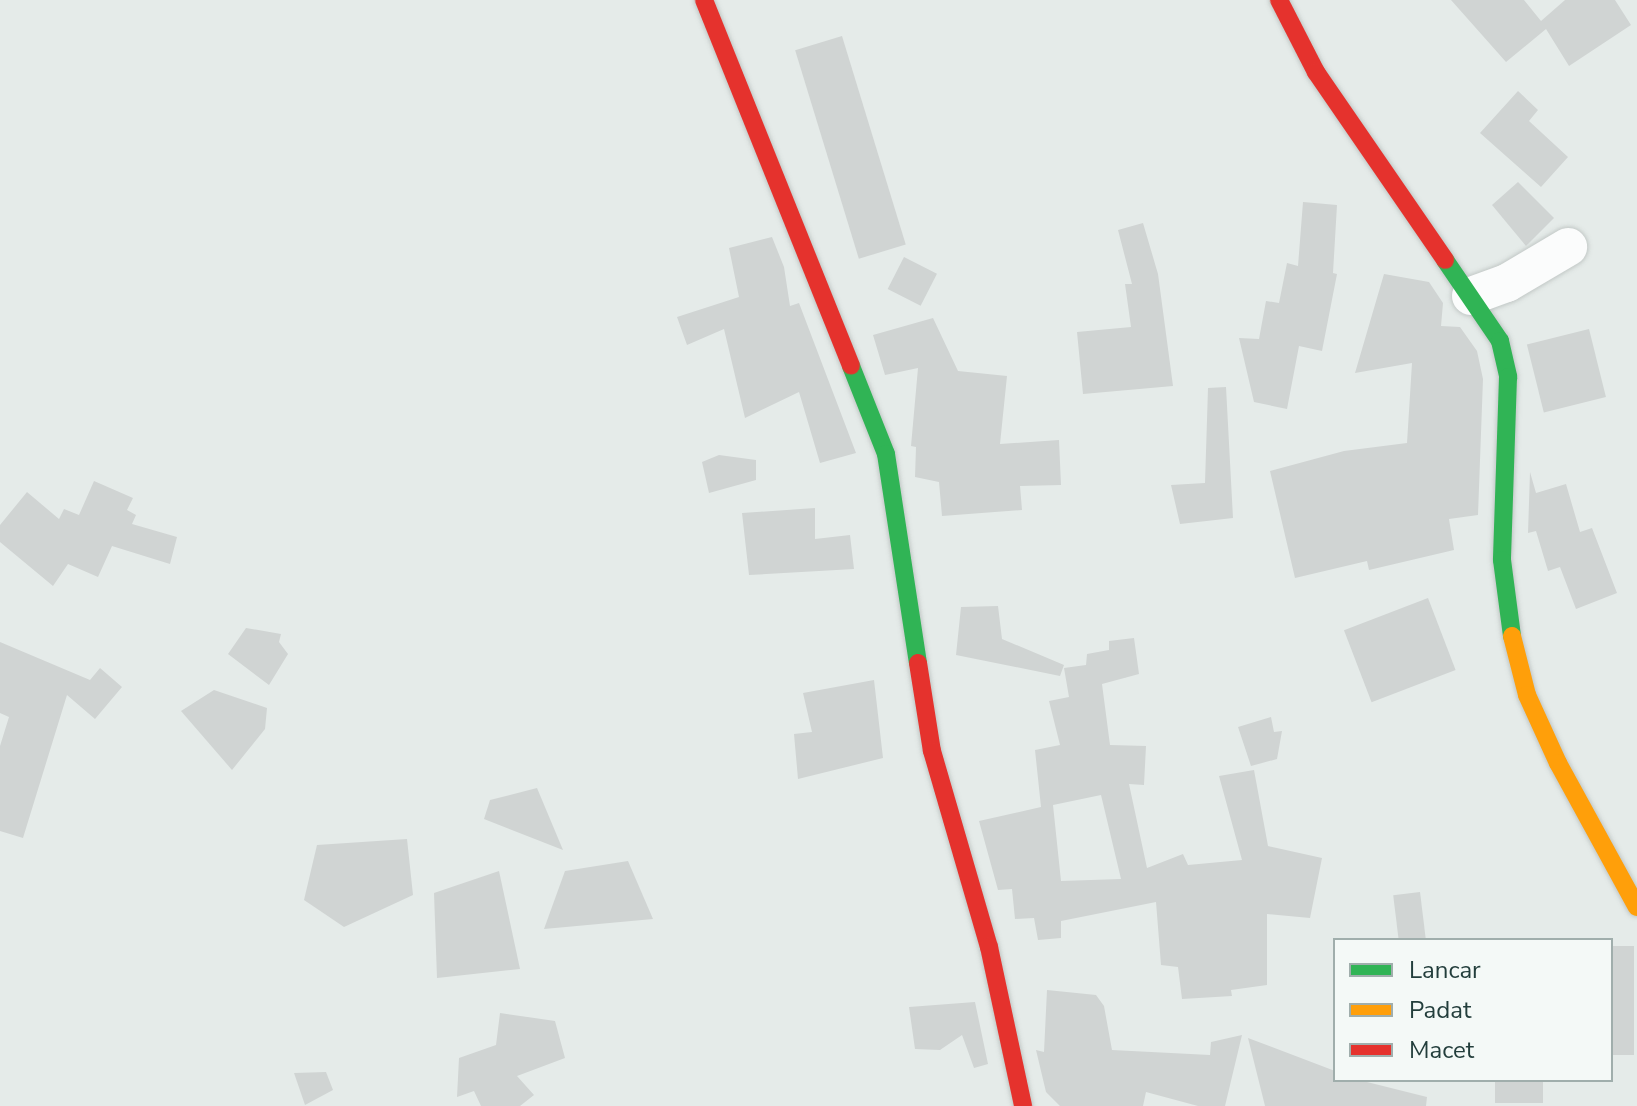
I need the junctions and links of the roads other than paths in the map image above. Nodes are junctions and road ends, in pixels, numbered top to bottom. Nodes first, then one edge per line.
1 (704, 0) edge
2 (1279, 0) edge
3 (1568, 247) dead end
4 (1471, 296) junction
5 (1637, 907) edge
6 (1023, 1106) edge

1 - 6 street
2 - 4 street
3 - 4 street
4 - 5 street

